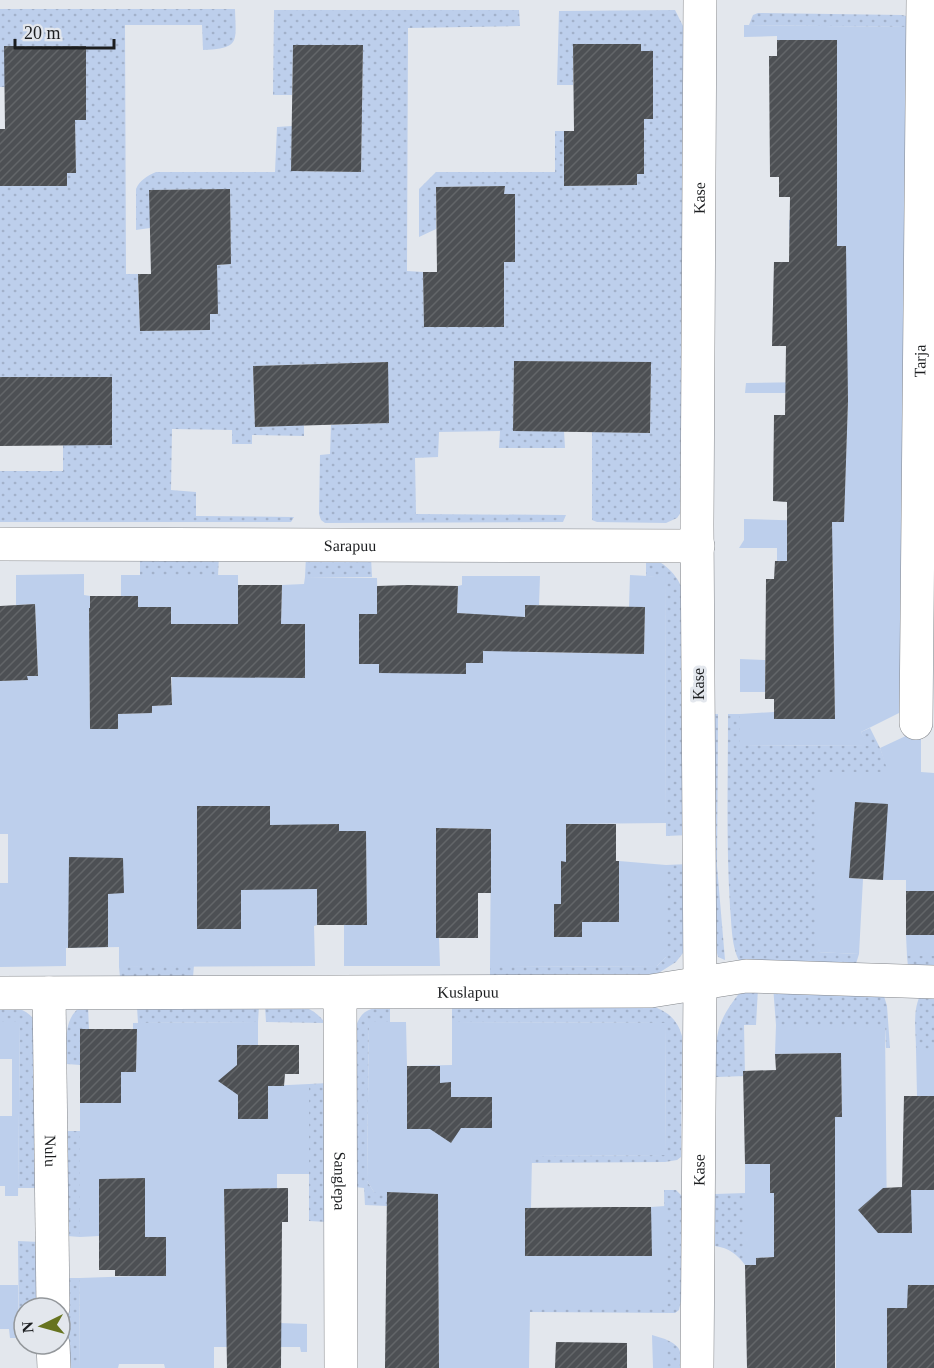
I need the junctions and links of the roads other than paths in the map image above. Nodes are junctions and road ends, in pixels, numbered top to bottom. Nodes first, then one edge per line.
1 (700, 0) edge
2 (923, 0) edge
3 (0, 544) edge
4 (698, 546) junction
5 (916, 723) dead end
6 (934, 982) edge
7 (700, 985) junction
8 (0, 993) edge
9 (49, 993) junction
10 (340, 993) junction
11 (53, 1296) edge
12 (341, 1368) edge
13 (697, 1368) edge

1 - 4 street, Kase
2 - 5 street, Tarja
3 - 4 street, Sarapuu
4 - 7 street, Kase
6 - 7 street, Kuslapuu
7 - 10 street, Kuslapuu
7 - 13 street, Kase
8 - 9 street, Kuslapuu
9 - 10 street, Kuslapuu
9 - 11 street, Nulu
10 - 12 street, Sanglepa

